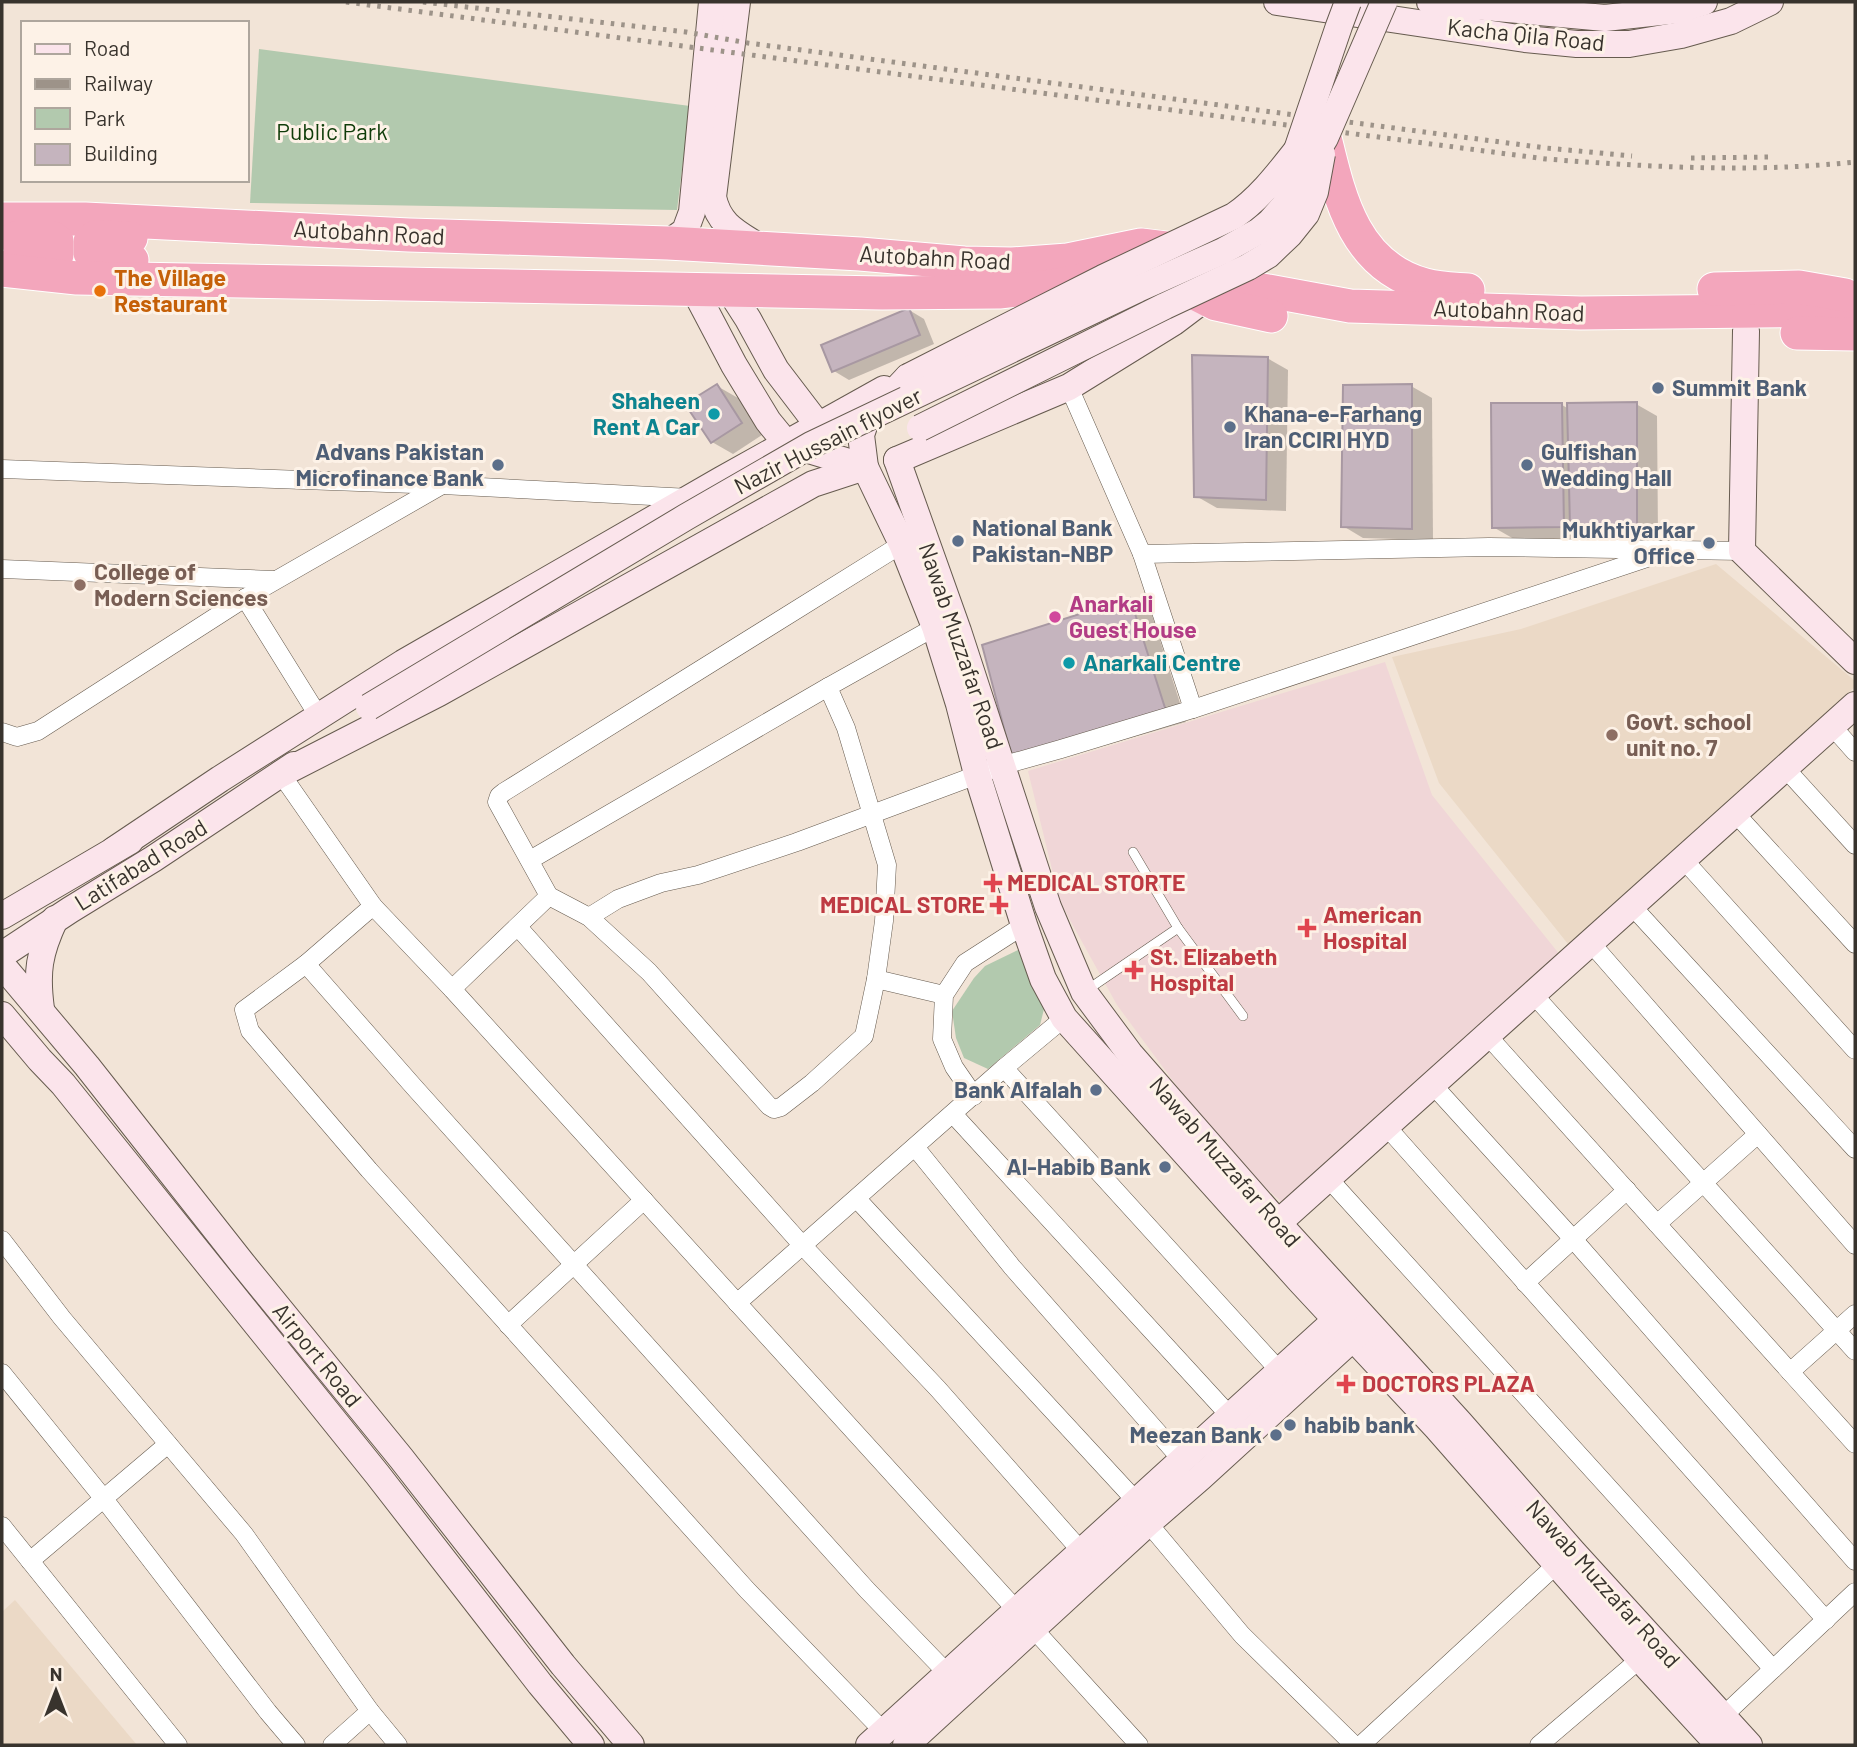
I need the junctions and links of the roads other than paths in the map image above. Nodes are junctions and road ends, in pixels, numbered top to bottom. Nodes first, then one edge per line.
1 (712, 2) edge
2 (737, 2) edge
3 (1277, 2) edge
4 (1348, 2) edge
5 (1384, 2) edge
6 (1430, 2) edge
7 (1469, 2) edge
8 (1704, 2) edge
9 (1770, 2) edge
10 (1552, 14) junction
11 (1311, 144) junction
12 (2, 219) edge
13 (270, 228) junction
14 (2, 238) edge
15 (668, 243) junction
16 (761, 248) junction
17 (2, 262) edge
18 (2, 270) edge
19 (262, 281) junction
20 (694, 289) junction
21 (1217, 289) junction
22 (730, 291) junction
23 (1855, 297) edge
24 (1855, 310) edge
25 (1746, 331) junction
26 (1855, 334) edge
27 (908, 377) junction
28 (1069, 387) junction
29 (818, 425) junction
30 (861, 435) junction
31 (786, 443) junction
32 (897, 460) junction
33 (865, 467) junction
34 (2, 469) edge
35 (442, 485) junction
36 (690, 498) junction
37 (902, 544) junction
38 (1668, 550) junction
39 (1742, 551) junction
40 (1142, 554) junction
41 (2, 569) edge
42 (274, 580) junction
43 (245, 598) junction
44 (935, 627) junction
45 (1855, 661) edge
46 (828, 687) junction
47 (1855, 705) edge
48 (369, 707) junction
49 (1193, 709) junction
50 (319, 717) junction
51 (1832, 726) junction
52 (2, 732) edge
53 (1855, 751) edge
54 (1785, 768) junction
55 (989, 770) junction
56 (281, 774) junction
57 (1735, 813) junction
58 (872, 815) junction
59 (1855, 845) edge
60 (114, 850) junction
61 (1133, 852) dead end
62 (1683, 859) junction
63 (530, 860) junction
64 (549, 896) junction
65 (1631, 905) junction
66 (373, 906) junction
67 (2, 916) edge
68 (589, 917) junction
69 (55, 919) junction
70 (1024, 925) junction
71 (518, 927) junction
72 (1178, 928) junction
73 (1590, 942) junction
74 (1855, 944) edge
75 (2, 955) edge
76 (306, 964) junction
77 (2, 965) edge
78 (876, 979) junction
79 (452, 989) junction
80 (1084, 992) junction
81 (1533, 993) junction
82 (944, 995) junction
83 (41, 1009) junction
84 (2, 1015) edge
85 (1243, 1016) dead end
86 (1064, 1018) junction
87 (1487, 1035) junction
88 (2, 1043) edge
89 (1855, 1050) edge
90 (40, 1060) junction
91 (1004, 1068) junction
92 (1432, 1084) junction
93 (974, 1096) junction
94 (953, 1114) junction
95 (1385, 1126) junction
96 (1758, 1133) junction
97 (915, 1147) junction
98 (1855, 1149) edge
99 (1328, 1178) junction
100 (1703, 1183) junction
101 (1626, 1190) junction
102 (644, 1199) junction
103 (857, 1199) junction
104 (1278, 1223) junction
105 (1657, 1224) junction
106 (1573, 1239) junction
107 (2, 1240) edge
108 (1855, 1245) edge
109 (803, 1246) junction
110 (573, 1264) junction
111 (1525, 1283) junction
112 (737, 1303) junction
113 (1855, 1314) edge
114 (1353, 1321) junction
115 (509, 1325) junction
116 (1837, 1331) junction
117 (1855, 1351) edge
118 (1790, 1372) junction
119 (2, 1373) edge
120 (1288, 1380) junction
121 (1230, 1416) junction
122 (168, 1444) junction
123 (1855, 1444) edge
124 (1182, 1460) junction
125 (104, 1499) junction
126 (1142, 1512) junction
127 (2, 1526) edge
128 (1082, 1552) junction
129 (30, 1561) junction
130 (1855, 1561) edge
131 (1556, 1565) junction
132 (1855, 1592) edge
133 (1024, 1620) junction
134 (1826, 1620) junction
135 (1640, 1659) junction
136 (1773, 1669) junction
137 (947, 1674) junction
138 (370, 1711) junction
139 (1722, 1717) junction
140 (886, 1741) edge
141 (178, 1745) edge
142 (296, 1745) edge
143 (332, 1745) edge
144 (398, 1745) edge
145 (591, 1745) edge
146 (631, 1745) edge
147 (1139, 1745) edge
148 (1354, 1745) edge
149 (1361, 1745) edge
150 (1539, 1745) edge
151 (1719, 1745) edge
152 (1749, 1745) edge

1 - 15 street
2 - 16 street
3 - 9 street, Kacha Qila Road
4 - 11 street, Nazir Hussain flyover, bridge
5 - 11 street, Nazir Hussain flyover, bridge
6 - 10 street, Kacha Qila Road
7 - 10 street
8 - 10 street, Kacha Qila Road
11 - 23 highway
11 - 27 street, bridge
11 - 32 street, bridge
11 - 48 street, Nazir Hussain flyover, bridge
12 - 13 highway, Autobahn Road
13 - 15 highway, Autobahn Road
13 - 19 highway
14 - 17 highway
15 - 16 highway, Autobahn Road
16 - 21 highway, Autobahn Road
18 - 19 highway, Autobahn Road
19 - 20 highway, Autobahn Road
20 - 22 highway, Autobahn Road
20 - 31 street
21 - 22 highway, Autobahn Road
21 - 24 highway, Autobahn Road
21 - 25 highway, Autobahn Road
21 - 28 street
22 - 29 street
25 - 26 highway, Autobahn Road
25 - 39 street
27 - 29 street
27 - 30 street
28 - 32 street
28 - 40 street
29 - 30 street
29 - 31 street
30 - 33 street, Nawab Muzzafar Road
31 - 33 street
31 - 36 street
32 - 55 street, Nawab Muzzafar Road
33 - 37 street, Nawab Muzzafar Road
33 - 56 street
34 - 35 street
35 - 36 street
35 - 42 street
36 - 50 street
37 - 44 street, Nawab Muzzafar Road
37 - 63 street
38 - 39 street
38 - 40 street
38 - 49 street
39 - 45 street
40 - 49 street
41 - 42 street
42 - 43 street
43 - 50 street
43 - 52 street
44 - 46 street
44 - 55 street, Nawab Muzzafar Road
46 - 58 street
46 - 63 street
47 - 51 street
48 - 56 street
48 - 60 street
49 - 55 street
50 - 60 street
51 - 53 street
51 - 54 street
54 - 57 street
54 - 59 street
55 - 58 street
55 - 70 street, Nawab Muzzafar Road
55 - 80 street, Nawab Muzzafar Road
56 - 66 street
56 - 69 street, Latifabad Road
57 - 62 street
57 - 74 street
58 - 68 street
58 - 78 street
60 - 67 street, Latifabad Road
61 - 72 lane
62 - 65 street
62 - 89 street
63 - 64 street
64 - 68 street
64 - 71 street
65 - 73 street
65 - 98 street
66 - 76 street
66 - 79 street
68 - 78 street
69 - 75 street, Latifabad Road
69 - 83 street
70 - 82 street
70 - 86 street, Nawab Muzzafar Road
71 - 79 street
71 - 109 street
72 - 80 lane
72 - 85 lane
73 - 81 street
73 - 96 street
76 - 110 street
76 - 115 street
77 - 83 street, Airport Road
78 - 82 street
79 - 102 street
80 - 104 street, Nawab Muzzafar Road
81 - 87 street
81 - 100 street
82 - 93 street
83 - 146 street, Airport Road
84 - 90 street, Airport Road
86 - 91 street
86 - 114 street, Nawab Muzzafar Road
87 - 92 street
87 - 101 street
88 - 90 street
90 - 145 street, Airport Road
91 - 93 street
91 - 120 street
92 - 95 street
92 - 106 street
93 - 94 street
94 - 97 street
94 - 121 street
95 - 99 street
95 - 111 street
96 - 100 street
96 - 108 street
97 - 103 street
97 - 124 street
99 - 104 street
99 - 136 street
100 - 105 street
100 - 116 street
101 - 105 street
101 - 106 street
102 - 110 street
102 - 112 street
103 - 109 street
103 - 126 street
104 - 114 street, Nawab Muzzafar Road
105 - 118 street
106 - 111 street
106 - 130 street
107 - 122 street
109 - 112 street
109 - 128 street
110 - 115 street
110 - 137 street
111 - 134 street
112 - 133 street
113 - 116 street
114 - 120 street
114 - 131 street, Nawab Muzzafar Road
114 - 139 street, Nawab Muzzafar Road
115 - 140 street
116 - 117 street
116 - 118 street
118 - 123 street
119 - 125 street
120 - 121 street
120 - 126 street
121 - 124 street
122 - 125 street
122 - 138 street
124 - 126 street
125 - 129 street
125 - 142 street
126 - 128 street
126 - 133 street
126 - 148 street
127 - 129 street
128 - 133 street
129 - 141 street
131 - 135 street, Nawab Muzzafar Road
131 - 149 street
132 - 134 street
133 - 137 street
133 - 140 street
133 - 147 street
134 - 136 street
135 - 150 street
135 - 151 street, Nawab Muzzafar Road
136 - 139 street
137 - 140 street
138 - 143 street
138 - 144 street
139 - 152 street, Nawab Muzzafar Road

